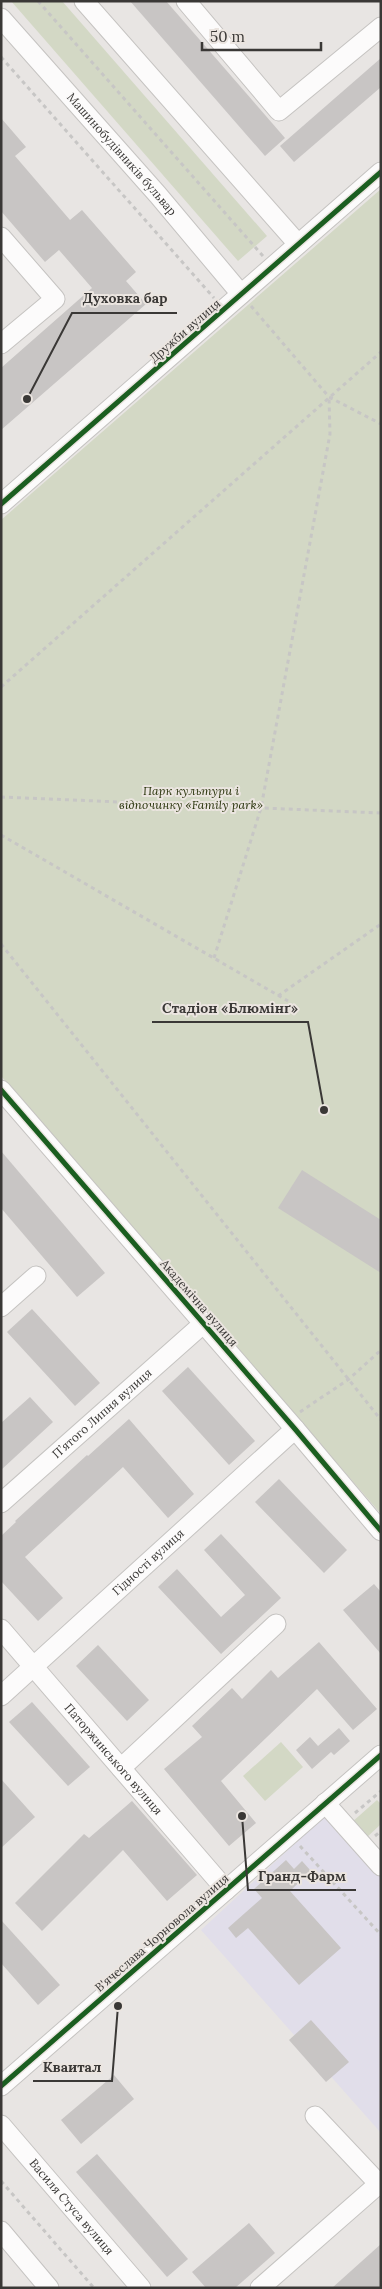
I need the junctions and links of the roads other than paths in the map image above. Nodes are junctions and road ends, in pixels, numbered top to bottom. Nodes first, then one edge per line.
1 (84, 1) edge
2 (186, 1) edge
3 (1, 18) edge
4 (381, 28) edge
5 (381, 172) edge
6 (1, 237) edge
7 (298, 244) junction
8 (241, 294) junction
9 (1, 344) edge
10 (1, 504) edge
11 (4, 1099) edge
12 (36, 1276) dead end
13 (1, 1306) edge
14 (204, 1323) junction
15 (291, 1425) junction
16 (1, 1503) edge
17 (381, 1531) edge
18 (276, 1624) dead end
19 (1, 1629) edge
20 (34, 1667) junction
21 (1, 1696) edge
22 (381, 1755) edge
23 (121, 1768) junction
24 (325, 1804) junction
25 (381, 1866) edge
26 (226, 1890) junction
27 (1, 2086) edge
28 (314, 2116) dead end
29 (1, 2126) edge
30 (380, 2183) edge
31 (1, 2231) edge
32 (49, 2288) edge
33 (141, 2288) edge
34 (260, 2288) edge

1 - 7 street
2 - 4 street
3 - 8 street, Машинобудівників бульвар
5 - 7 street, Дружби вулиця
6 - 9 street
7 - 8 street, Дружби вулиця
8 - 10 street, Дружби вулиця
11 - 14 street, Академічна вулиця
12 - 13 street
14 - 15 street, Академічна вулиця
14 - 16 street, П’ятого Липня вулиця
15 - 17 street, Академічна вулиця
15 - 20 street, Гідності вулиця
18 - 23 street
19 - 20 street, Паторжинського вулиця
20 - 21 street, Гідності вулиця
20 - 23 street, Паторжинського вулиця
22 - 24 street, В'ячеслава Чорновола вулиця
23 - 26 street, Паторжинського вулиця
24 - 25 street
24 - 26 street, В'ячеслава Чорновола вулиця
26 - 27 street, В'ячеслава Чорновола вулиця
28 - 30 street
29 - 33 street, Василя Стуса вулиця
30 - 34 street
31 - 32 street

